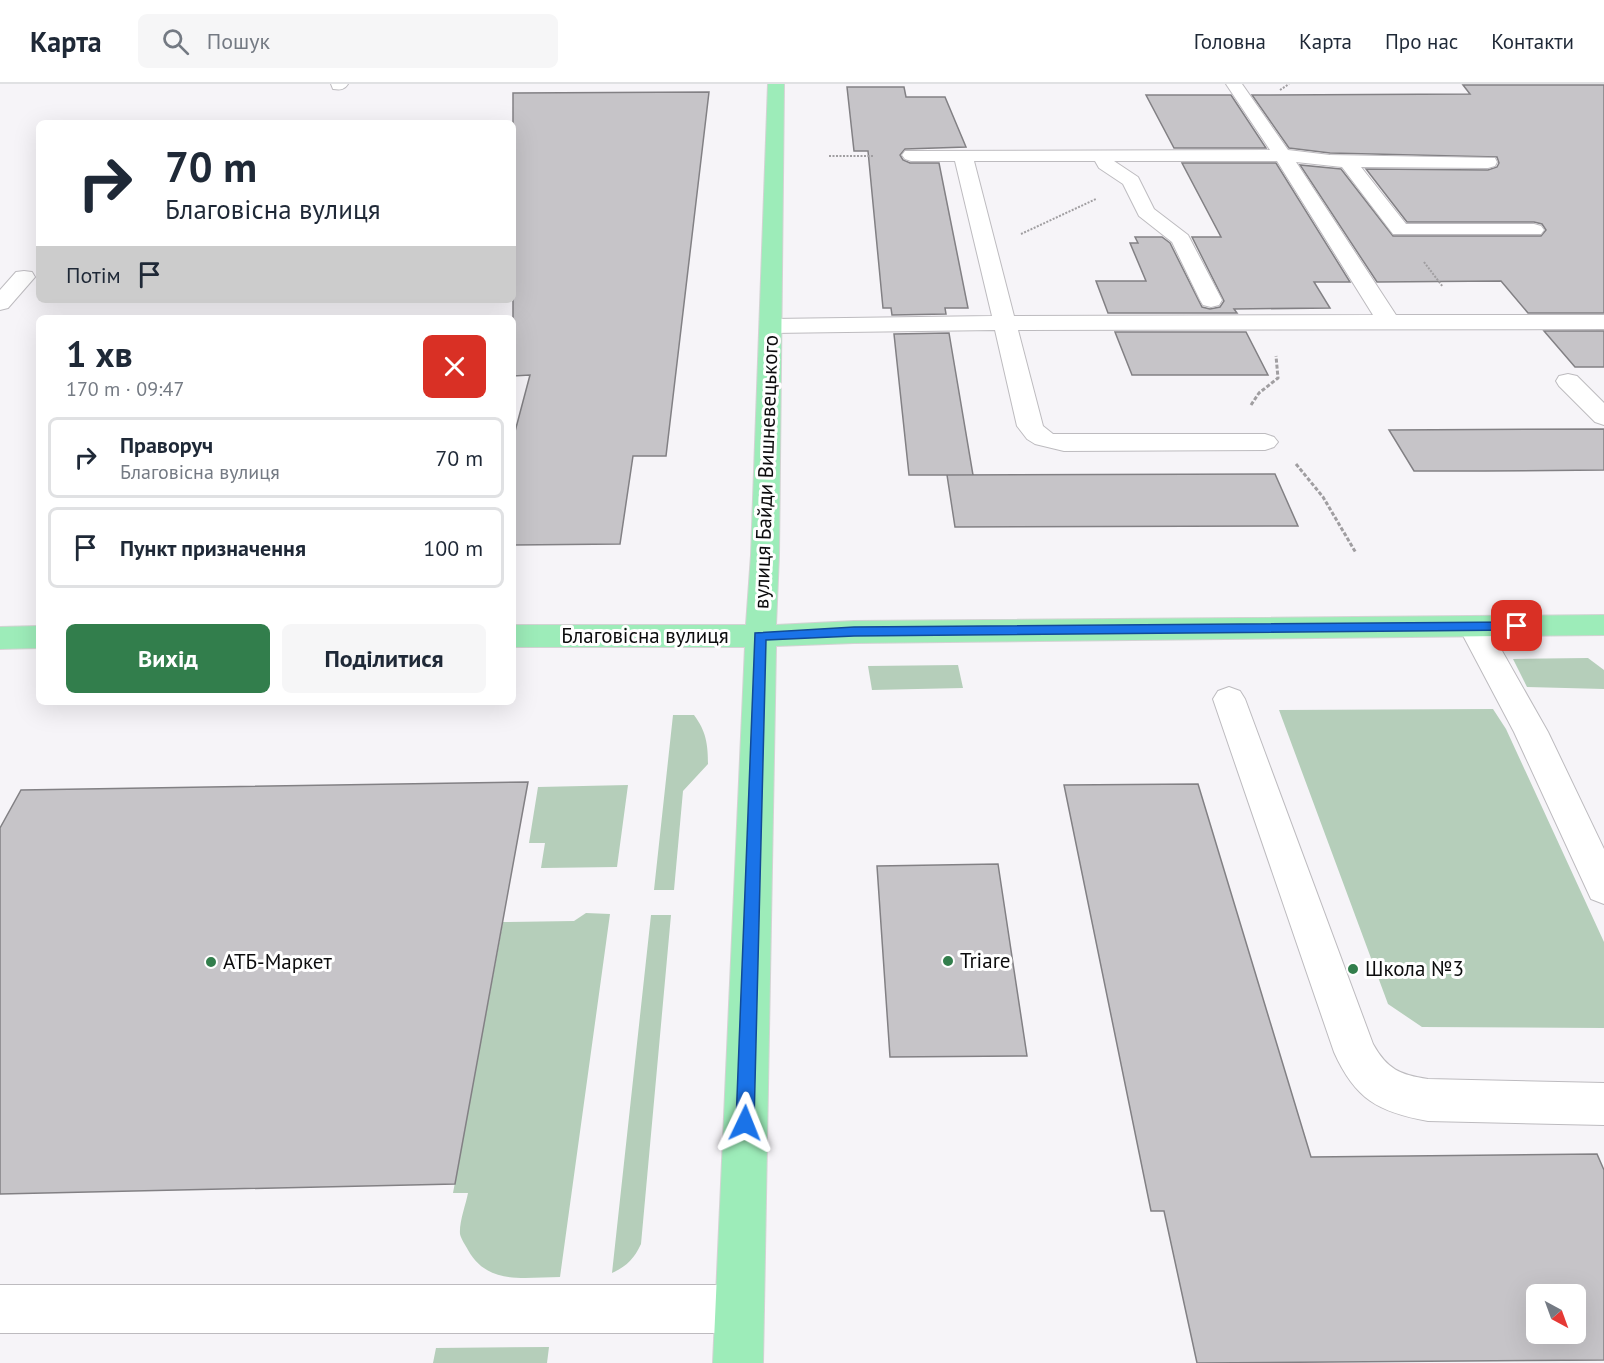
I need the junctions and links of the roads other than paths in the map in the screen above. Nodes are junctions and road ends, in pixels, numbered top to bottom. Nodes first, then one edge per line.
1 (776, 84) edge
2 (1234, 84) edge
3 (911, 155) road end
4 (963, 155) junction
5 (1101, 156) junction
6 (1283, 156) junction
7 (1347, 161) junction
8 (1374, 161) junction
9 (1488, 162) dead end
10 (1391, 183) dead end
11 (1534, 230) dead end
12 (24, 277) dead end
13 (1211, 300) dead end
14 (0, 303) edge
15 (1004, 322) junction
16 (1389, 322) junction
17 (1604, 322) edge
18 (771, 326) junction
19 (1568, 381) dead end
20 (1604, 417) edge
21 (1265, 442) dead end
22 (1604, 625) edge
23 (1473, 626) junction
24 (516, 636) edge
25 (760, 636) junction
26 (36, 637) edge
27 (0, 638) edge
28 (1229, 699) dead end
29 (1604, 888) edge
30 (1604, 1104) edge
31 (0, 1309) edge
32 (740, 1309) junction
33 (738, 1363) edge

1 - 18 main road, вулиця Байди Вишневецького
2 - 6 lane
3 - 4 lane
4 - 5 lane
4 - 15 lane
5 - 6 lane
5 - 13 lane
6 - 7 lane
6 - 16 lane
7 - 8 lane
7 - 11 lane
8 - 9 lane
8 - 10 lane
12 - 14 lane
15 - 16 lane
15 - 18 lane
15 - 21 lane
16 - 17 lane
18 - 25 main road, вулиця Байди Вишневецького
19 - 20 lane
22 - 23 main road, Благовісна вулиця
23 - 25 main road, Благовісна вулиця
23 - 29 lane
24 - 25 main road, Благовісна вулиця
25 - 32 main road, вулиця Байди Вишневецького
26 - 27 main road
28 - 30 lane
31 - 32 lane
32 - 33 main road, вулиця Байди Вишневецького

